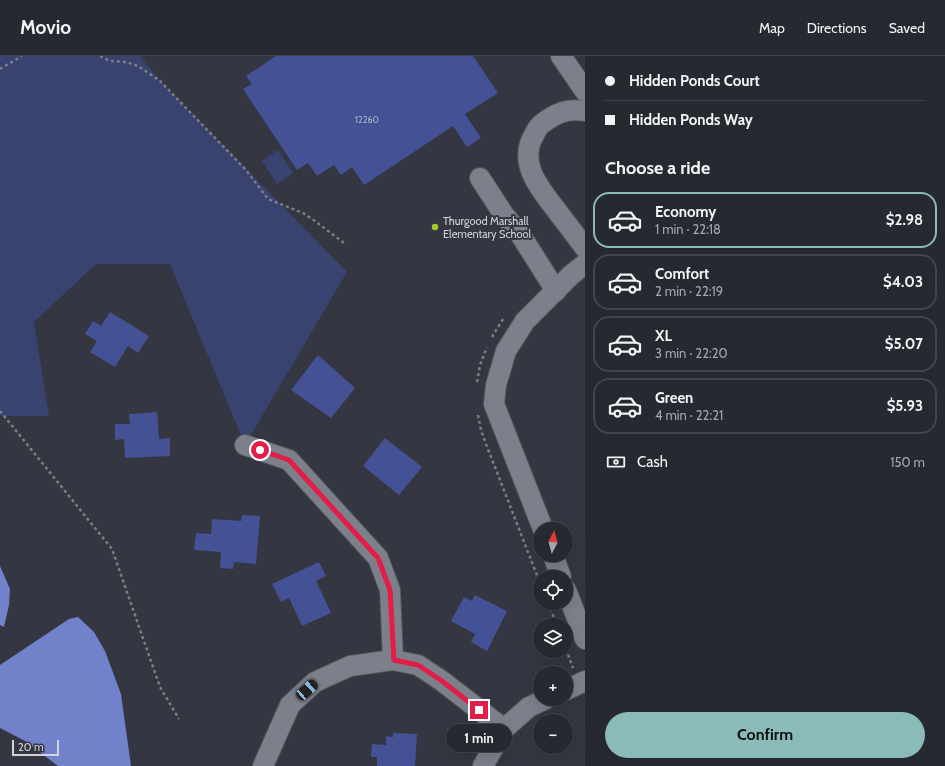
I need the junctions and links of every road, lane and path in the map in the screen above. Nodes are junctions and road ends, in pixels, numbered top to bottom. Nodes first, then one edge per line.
1 (22, 56) edge
2 (100, 56) edge
3 (561, 56) edge
4 (0, 69) edge
5 (585, 91) edge
6 (585, 111) edge
7 (480, 178) dead end
8 (344, 243) dead end
9 (585, 248) edge
10 (585, 264) edge
11 (556, 290) junction
12 (0, 411) edge
13 (245, 444) dead end
14 (539, 522) edge
15 (573, 608) edge
16 (585, 639) edge
17 (569, 658) edge
18 (394, 660) junction
19 (575, 681) edge
20 (533, 705) edge
21 (179, 719) dead end
22 (504, 729) junction
23 (263, 766) edge
24 (482, 766) edge

1 - 4 path
2 - 8 path
3 - 5 street
6 - 9 street
7 - 11 street
10 - 11 street
11 - 14 street
12 - 21 path
13 - 18 street
15 - 16 street
17 - 19 path
18 - 22 street
18 - 23 street
20 - 22 street
22 - 24 street

